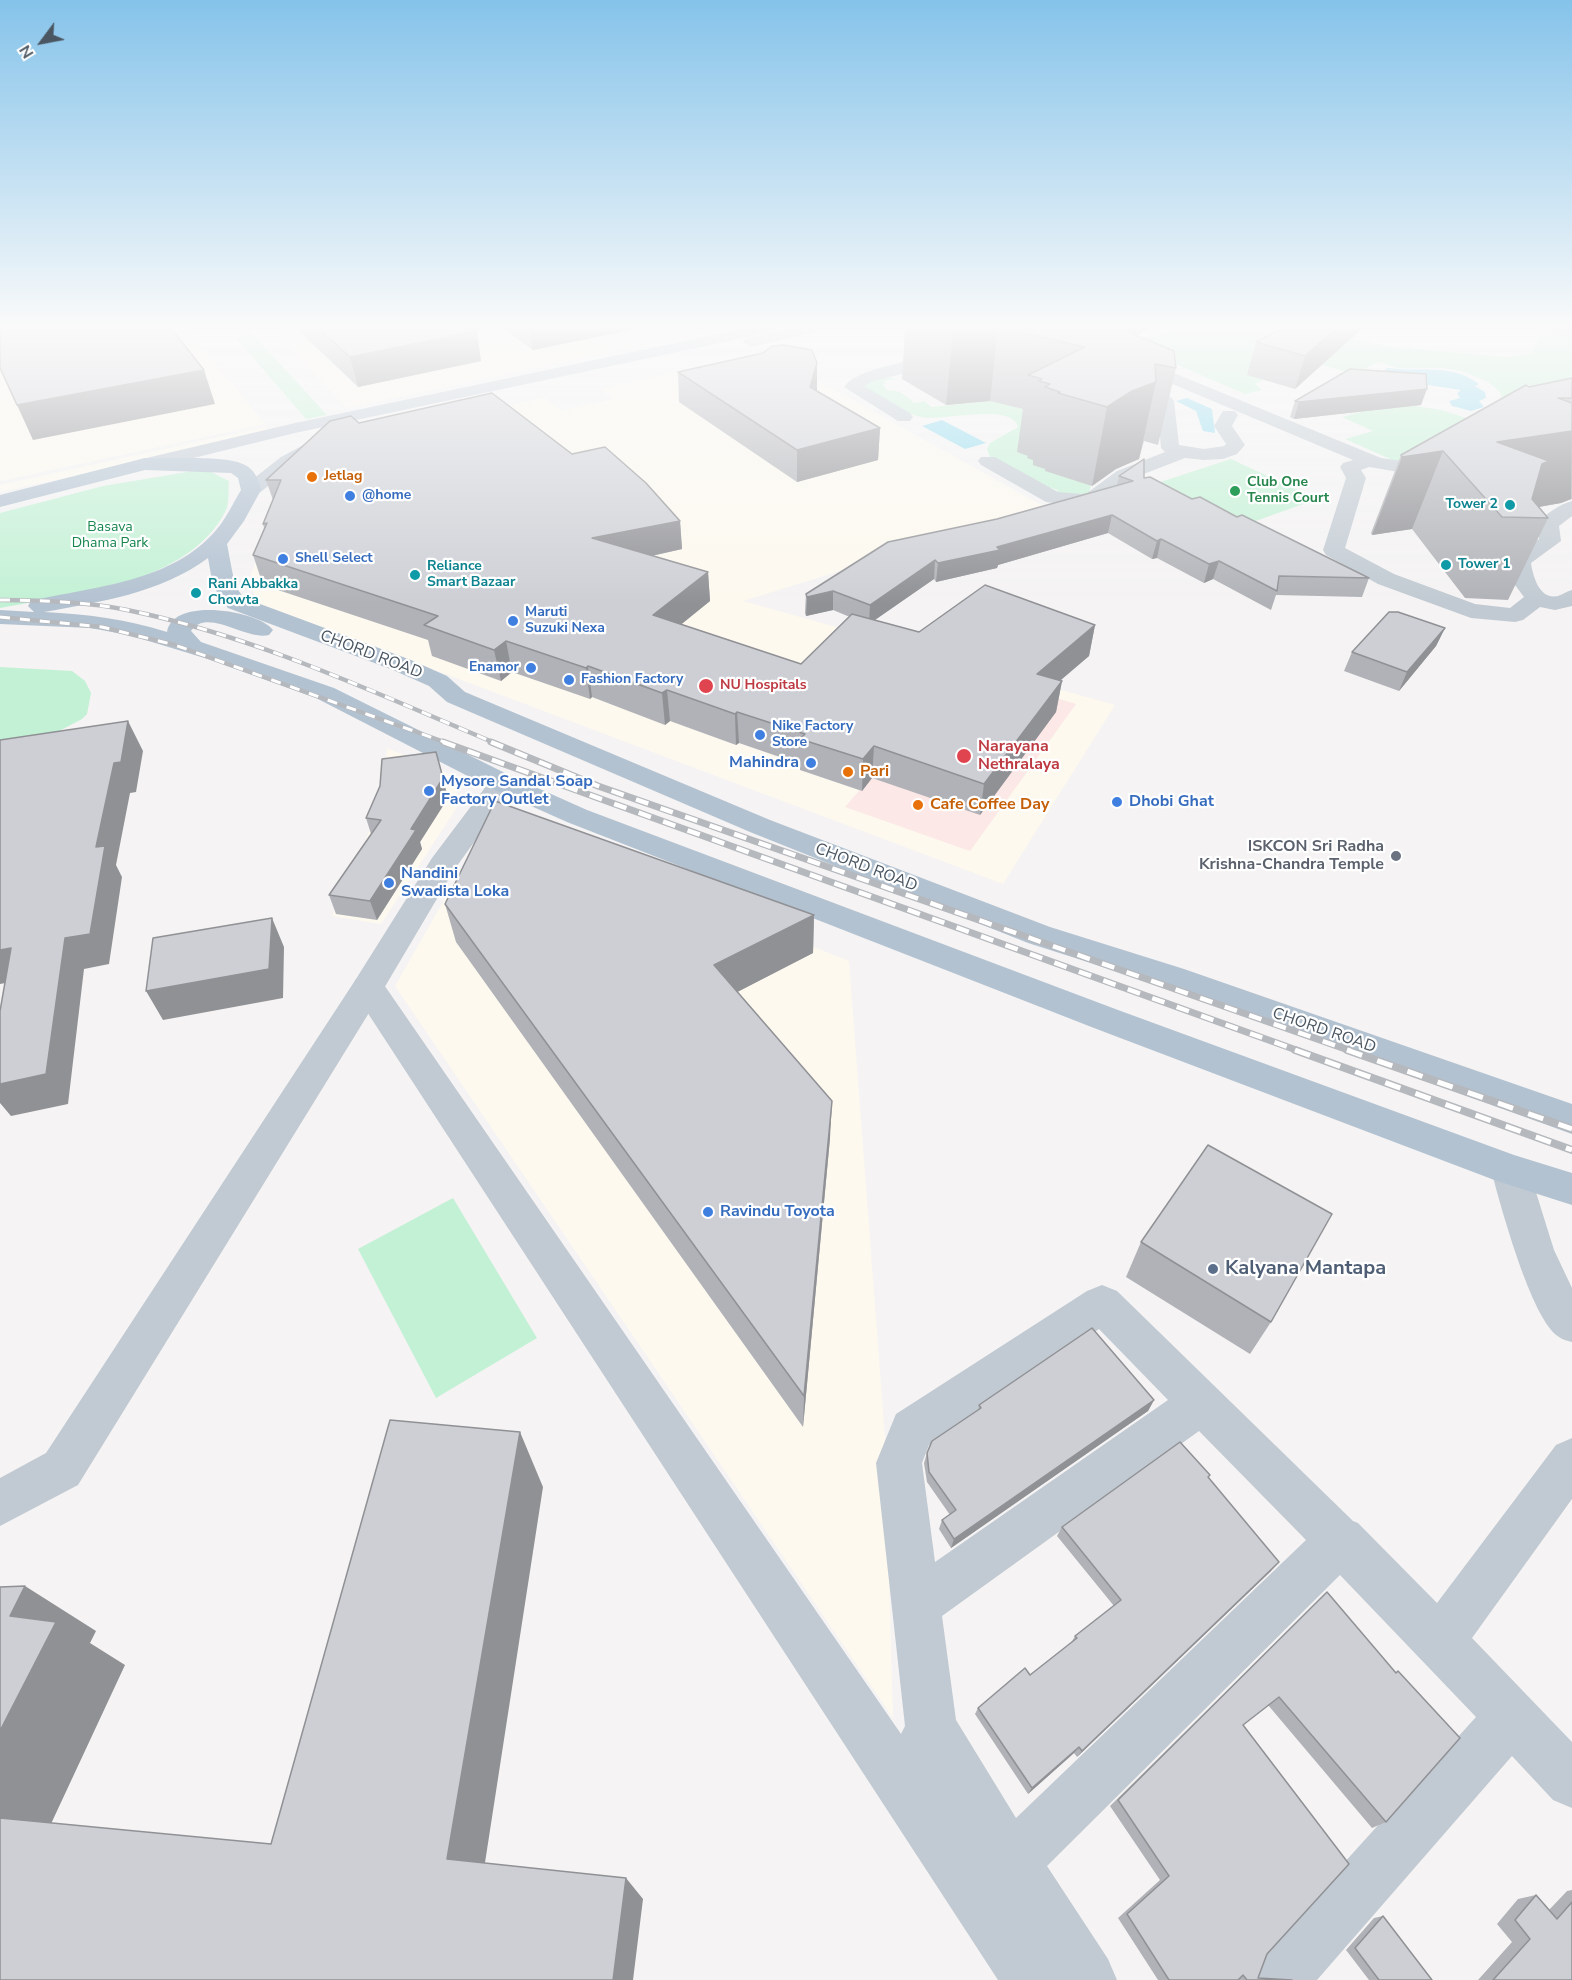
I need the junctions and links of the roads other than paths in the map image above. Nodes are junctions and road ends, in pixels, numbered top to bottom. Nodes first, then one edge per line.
1 (337, 419) edge
2 (407, 419) edge
3 (1169, 419) edge
4 (1225, 419) edge
5 (1256, 419) edge
6 (1286, 419) edge
7 (1176, 450) junction
8 (1458, 451) edge
9 (988, 461) dead end
10 (145, 464) junction
11 (1360, 464) junction
12 (251, 490) junction
13 (0, 501) edge
14 (1572, 507) edge
15 (216, 543) junction
16 (1572, 597) edge
17 (1537, 598) junction
18 (0, 616) edge
19 (191, 645) junction
20 (456, 697) junction
21 (503, 783) junction
22 (368, 987) junction
23 (1572, 1119) edge
24 (1510, 1170) junction
25 (1572, 1189) edge
26 (1572, 1323) edge
27 (1201, 1403) junction
28 (1572, 1461) edge
29 (0, 1503) edge
30 (1341, 1540) junction
31 (916, 1605) junction
32 (1440, 1641) junction
33 (1511, 1717) junction
34 (931, 1728) junction
35 (1572, 1781) edge
36 (905, 1786) junction
37 (1011, 1862) junction
38 (1032, 1980) edge
39 (1087, 1980) edge
40 (1278, 1980) edge

1 - 10 main road
2 - 12 main road
3 - 7 street
4 - 7 street
5 - 11 street
6 - 11 street
7 - 9 street
8 - 11 street
10 - 12 main road
10 - 13 main road
11 - 17 street
12 - 15 main road
14 - 17 street
15 - 18 main road
15 - 20 main road, CHORD ROAD
16 - 17 street
18 - 19 main road
19 - 20 main road
19 - 21 main road
20 - 23 main road, CHORD ROAD
21 - 22 street
21 - 24 main road
22 - 29 street
22 - 36 street
24 - 25 main road
24 - 26 street
27 - 30 street
27 - 31 street
27 - 31 street
28 - 32 street
30 - 32 street
30 - 37 street
31 - 34 street
32 - 33 street
33 - 35 street
33 - 40 street
34 - 36 street
34 - 37 street
36 - 38 street
37 - 39 street

